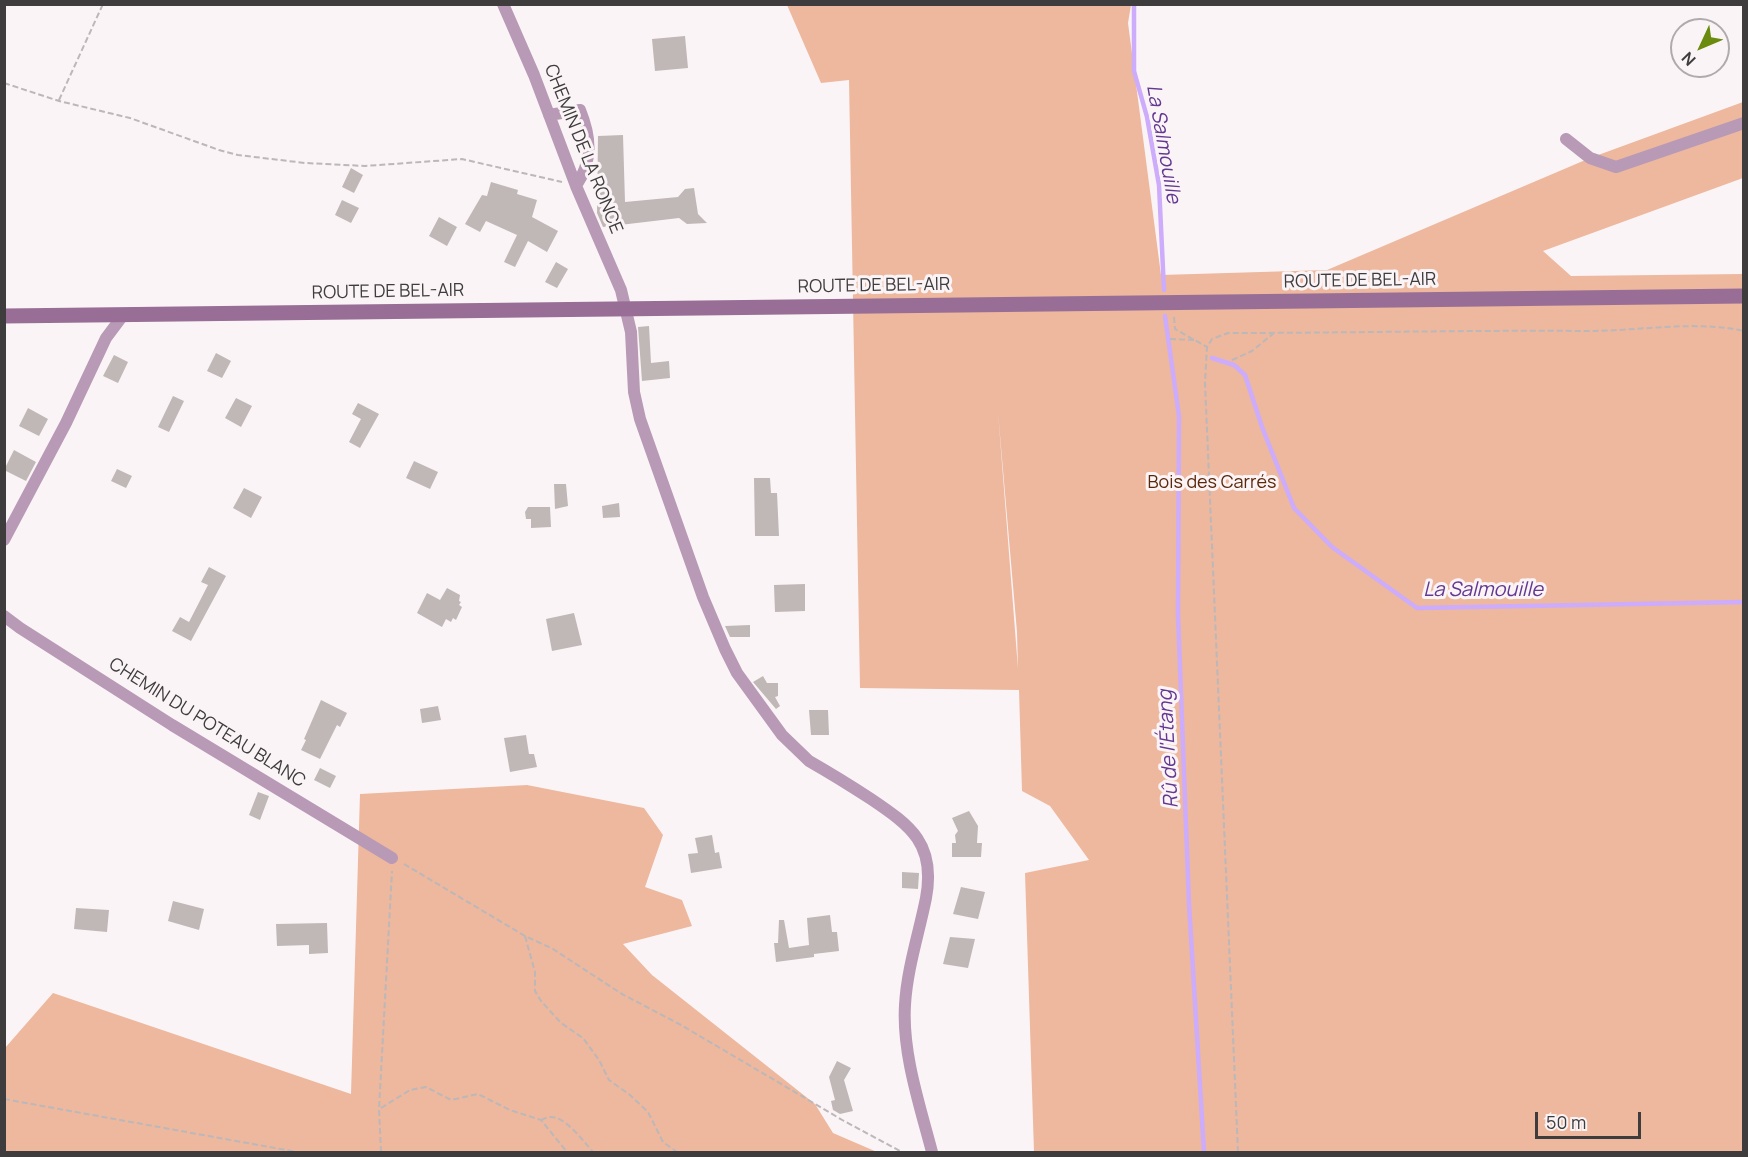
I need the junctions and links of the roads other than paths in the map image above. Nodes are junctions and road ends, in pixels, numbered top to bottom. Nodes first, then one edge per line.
1 (503, 4) edge
2 (549, 115) junction
3 (1743, 123) edge
4 (1566, 139) dead end
5 (576, 186) junction
6 (1743, 296) edge
7 (627, 307) junction
8 (124, 314) junction
9 (4, 316) edge
10 (4, 540) edge
11 (4, 616) edge
12 (392, 858) road end
13 (932, 1152) edge

1 - 2 street, CHEMIN DE LA RONCE
2 - 5 street, CHEMIN DE LA RONCE
2 - 5 street
3 - 4 street
5 - 7 street, CHEMIN DE LA RONCE
6 - 7 main road, ROUTE DE BEL-AIR
7 - 8 main road, ROUTE DE BEL-AIR
7 - 13 street, CHEMIN DE LA RONCE
8 - 9 main road, ROUTE DE BEL-AIR
8 - 10 street
11 - 12 street, CHEMIN DU POTEAU BLANC

